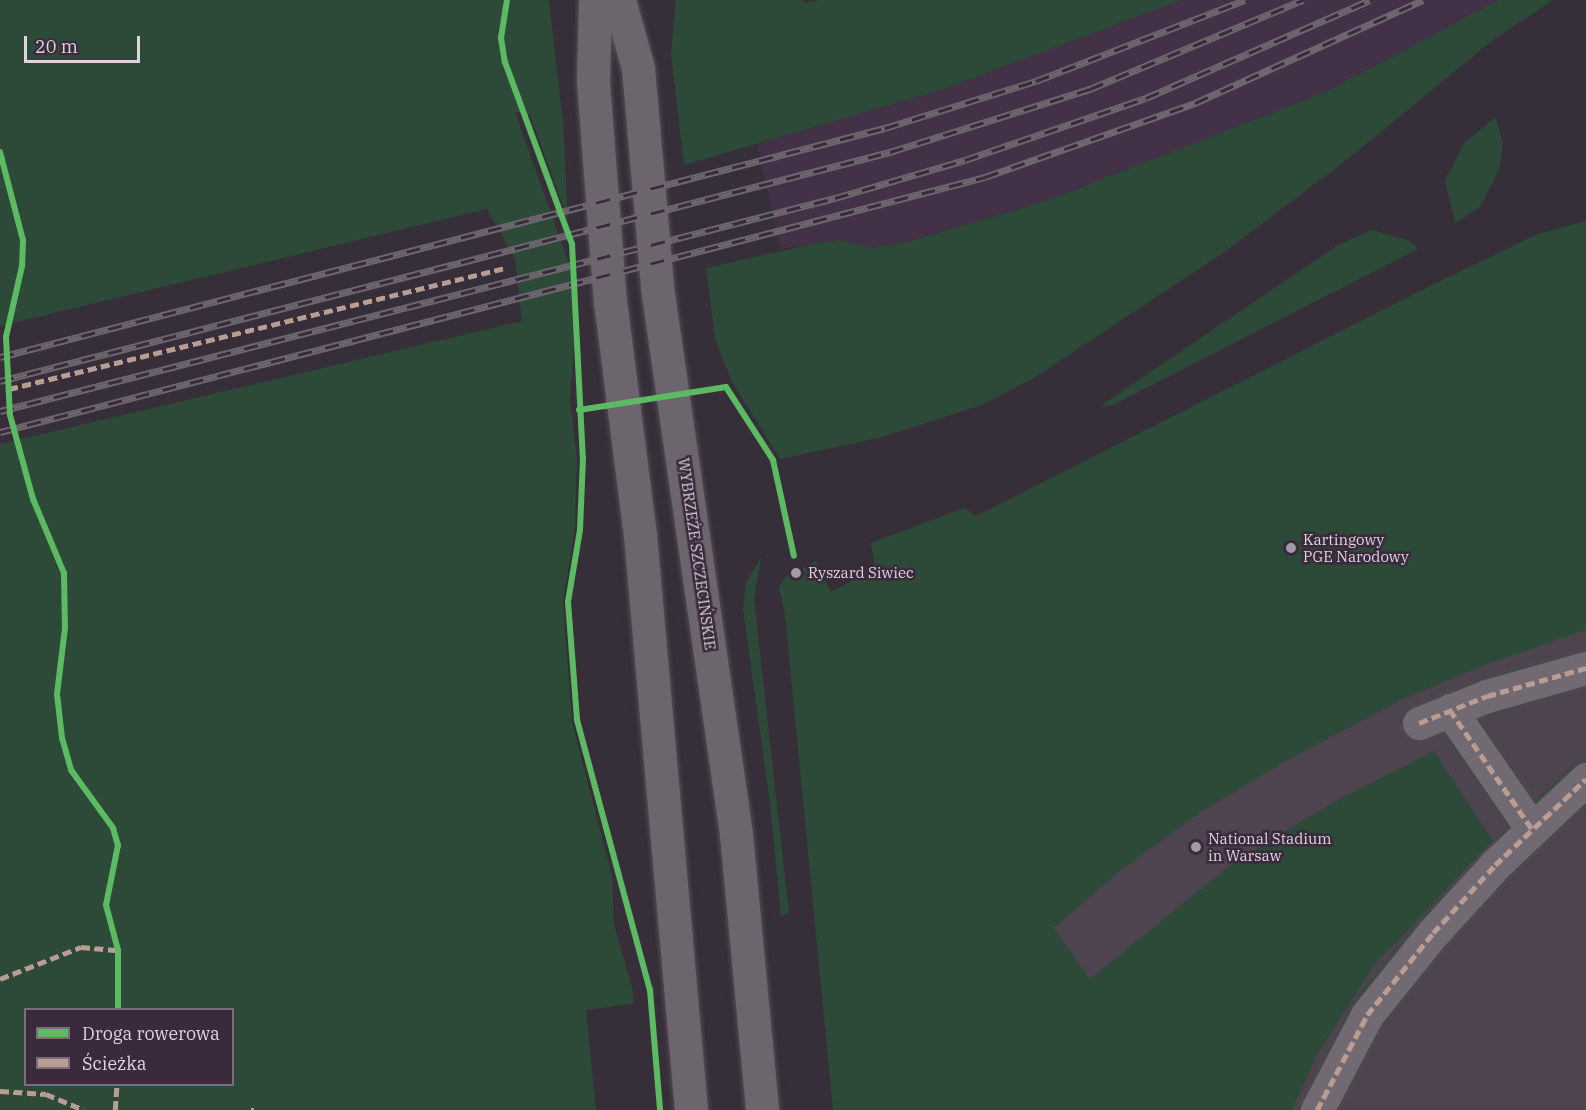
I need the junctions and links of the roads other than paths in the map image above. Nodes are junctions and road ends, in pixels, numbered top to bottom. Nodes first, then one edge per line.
1 (595, 0) edge
2 (619, 0) edge
3 (1586, 668) edge
4 (1450, 710) junction
5 (1419, 723) dead end
6 (1586, 779) edge
7 (1532, 829) junction
8 (691, 1110) edge
9 (762, 1110) edge
10 (1317, 1110) edge

1 - 8 main road
2 - 9 main road, WYBRZEŻE SZCZECIŃSKIE
3 - 4 street
4 - 5 street
4 - 7 street
6 - 7 street
7 - 10 street

